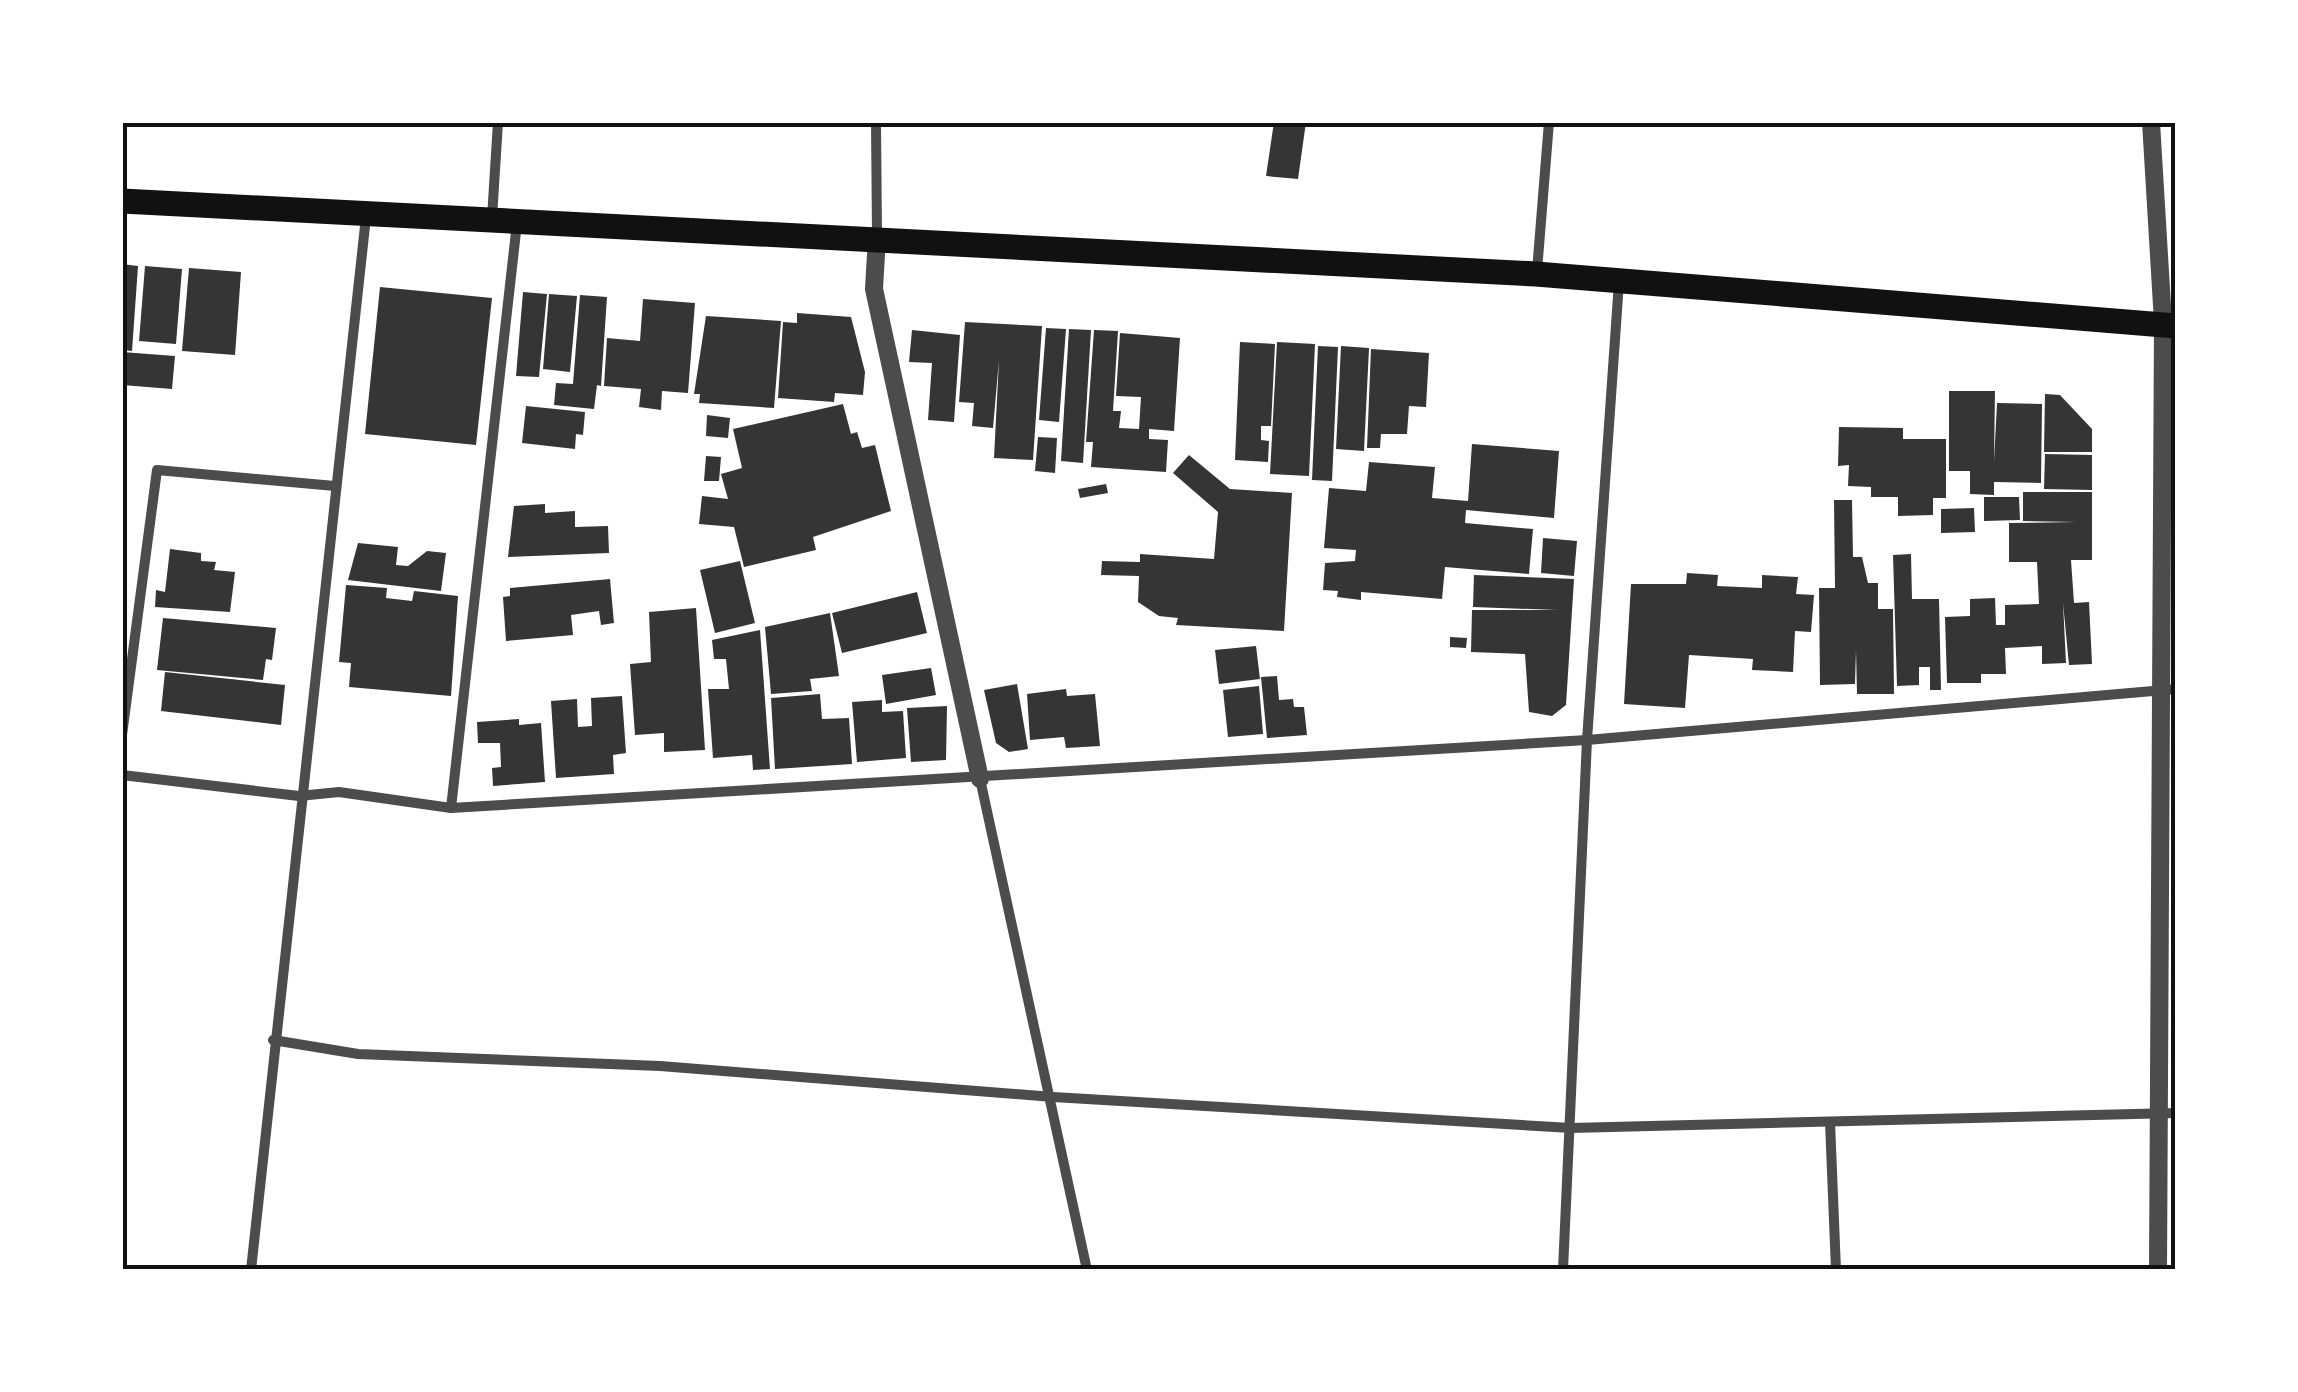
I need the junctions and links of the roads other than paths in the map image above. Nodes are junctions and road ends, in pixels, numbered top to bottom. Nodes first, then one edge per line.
1 (498, 122) edge
2 (876, 122) edge
3 (1549, 122) edge
4 (2151, 122) edge
5 (122, 202) edge
6 (366, 211) junction
7 (505, 219) junction
8 (877, 237) junction
9 (1536, 274) junction
10 (1619, 281) junction
11 (2169, 324) edge
12 (334, 486) junction
13 (2169, 690) edge
14 (122, 735) edge
15 (1588, 740) junction
16 (122, 775) edge
17 (980, 779) junction
18 (299, 796) junction
19 (451, 808) junction
20 (274, 1040) junction
21 (1052, 1097) junction
22 (2168, 1113) edge
23 (1830, 1122) junction
24 (1571, 1128) junction
25 (251, 1270) edge
26 (1087, 1270) edge
27 (1564, 1270) edge
28 (1836, 1270) edge
29 (2158, 1270) edge

1 - 7 street
2 - 8 street
3 - 9 street
4 - 11 street
5 - 6 main road
6 - 7 main road
6 - 12 street
7 - 8 main road
7 - 19 street
8 - 9 main road
8 - 17 street
9 - 10 main road
10 - 11 main road
10 - 15 street
11 - 13 street
12 - 14 street
12 - 18 street
13 - 15 street
13 - 22 street
15 - 17 street
15 - 24 street
16 - 18 street
17 - 19 street
17 - 21 street
18 - 19 street
18 - 20 street
20 - 21 street
20 - 25 street
21 - 24 street
21 - 26 street
22 - 23 street
22 - 29 street
23 - 24 street
23 - 28 street
24 - 27 street

